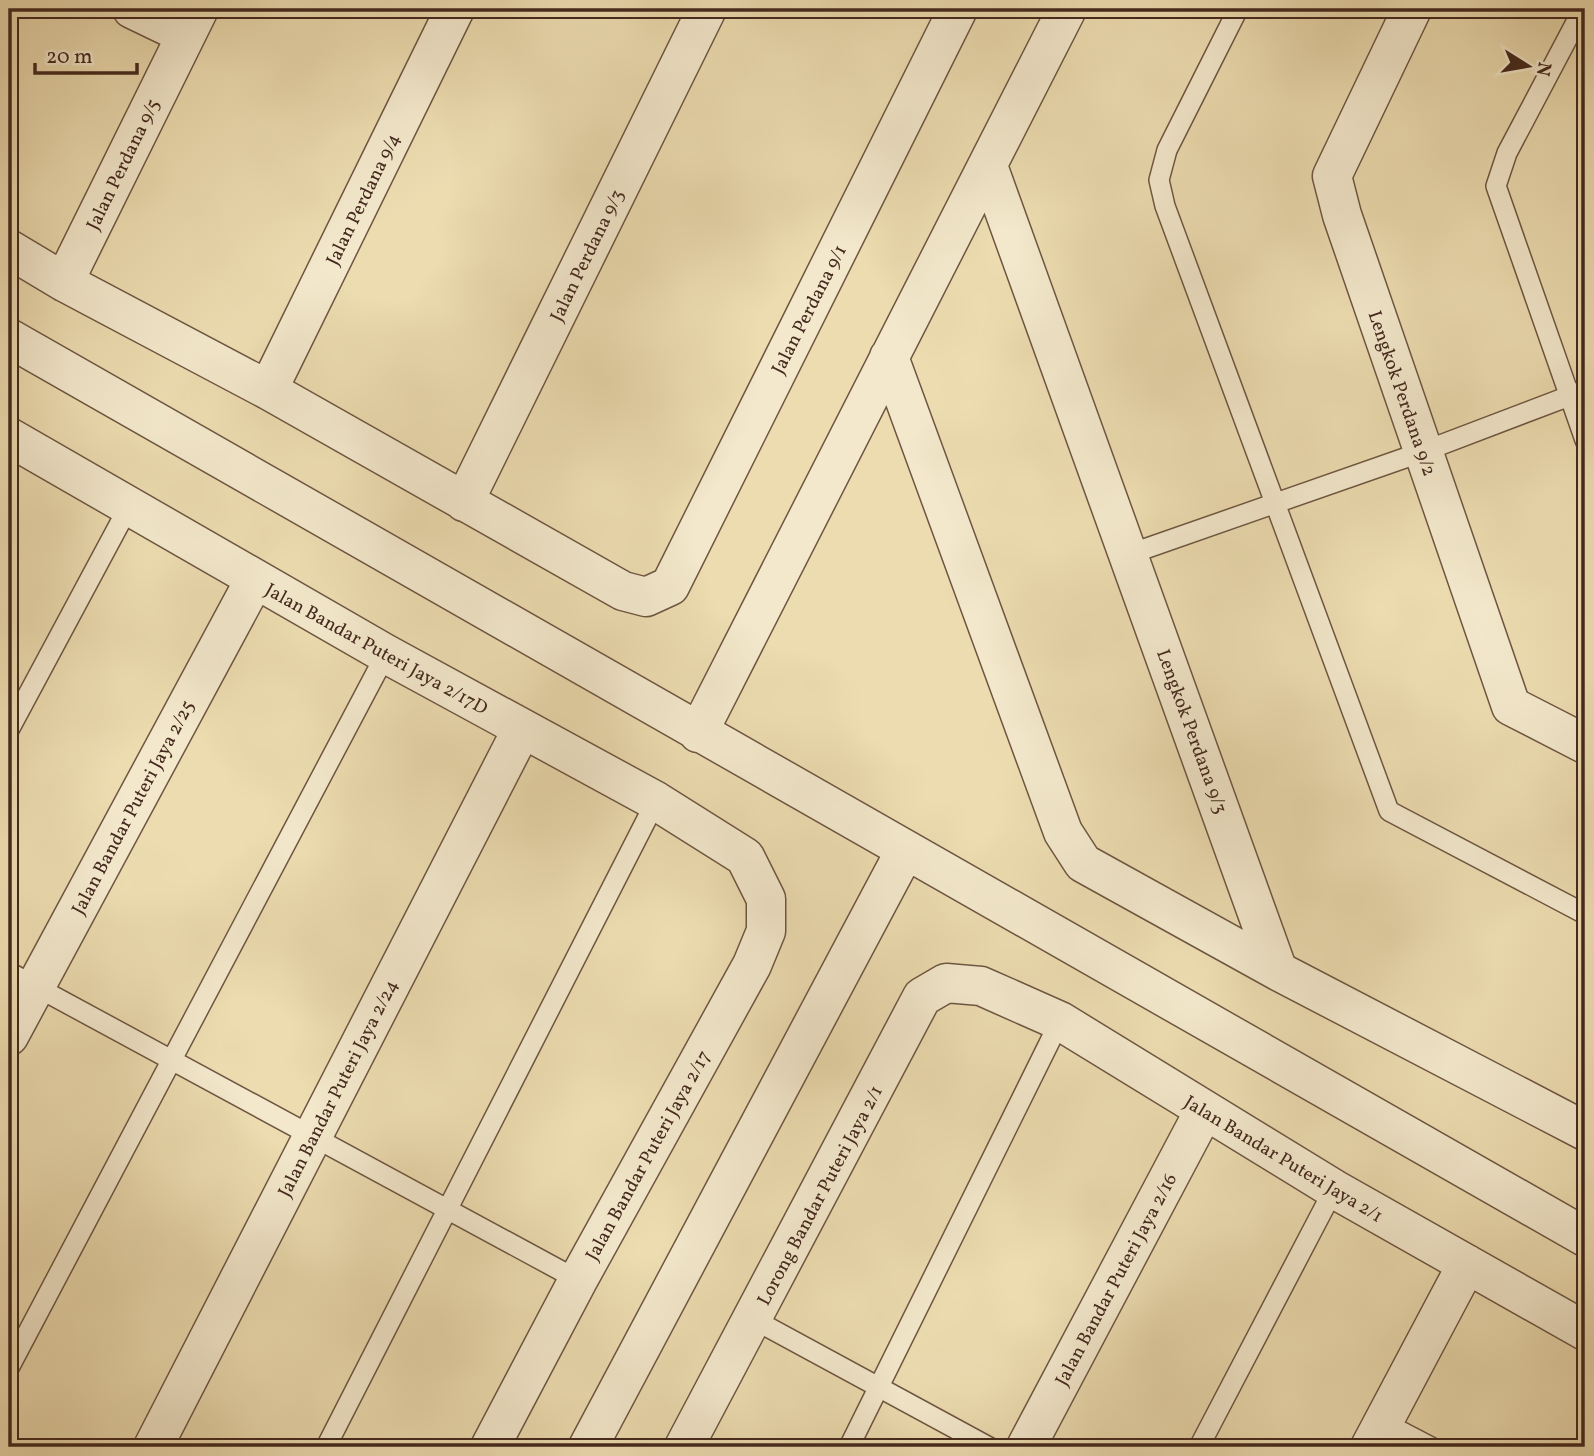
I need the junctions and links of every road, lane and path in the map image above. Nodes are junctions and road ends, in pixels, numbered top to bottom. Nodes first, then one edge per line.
1 (132, 9) edge
2 (456, 9) edge
3 (707, 9) edge
4 (958, 9) edge
5 (1067, 9) edge
6 (1238, 9) edge
7 (1412, 9) edge
8 (1583, 9) edge
9 (193, 22) edge
10 (988, 166) junction
11 (9, 249) edge
12 (64, 282) junction
13 (9, 338) edge
14 (889, 357) junction
15 (268, 390) junction
16 (1578, 393) edge
17 (9, 438) edge
18 (1585, 440) edge
19 (1422, 452) junction
20 (464, 502) junction
21 (1275, 503) junction
22 (128, 508) junction
23 (1130, 554) junction
24 (255, 579) junction
25 (386, 654) junction
26 (522, 729) junction
27 (9, 730) edge
28 (698, 733) junction
29 (1585, 744) edge
30 (656, 801) junction
31 (905, 851) junction
32 (745, 857) joint
33 (1585, 914) edge
34 (1278, 971) junction
35 (22, 979) edge
36 (981, 986) joint
37 (1060, 1021) junction
38 (9, 1036) edge
39 (172, 1060) junction
40 (1204, 1111) junction
41 (1585, 1131) edge
42 (313, 1136) junction
43 (1334, 1189) junction
44 (448, 1209) junction
45 (1585, 1237) edge
46 (1466, 1264) junction
47 (578, 1280) junction
48 (753, 1319) junction
49 (1585, 1331) edge
50 (9, 1368) edge
51 (880, 1388) junction
52 (1376, 1435) edge
53 (153, 1447) edge
54 (326, 1447) edge
55 (490, 1447) edge
56 (588, 1447) edge
57 (684, 1447) edge
58 (849, 1447) edge
59 (989, 1447) edge
60 (1026, 1447) edge
61 (1199, 1447) edge
62 (1431, 1447) edge

1 - 9 street
2 - 15 street, Jalan Perdana 9/4
3 - 20 street, Jalan Perdana 9/3
4 - 20 street, Jalan Perdana 9/1
5 - 10 street
6 - 21 lane
7 - 19 street, Lengkok Perdana 9/2
8 - 16 lane
9 - 12 street, Jalan Perdana 9/5
10 - 14 street
10 - 23 street, Lengkok Perdana 9/3
11 - 12 street
12 - 15 street
13 - 28 street
14 - 28 street
14 - 34 street
15 - 20 street
16 - 18 lane
16 - 19 lane
17 - 22 street, Jalan Bandar Puteri Jaya 2/17D
19 - 21 lane
19 - 29 street, Lengkok Perdana 9/2
21 - 23 lane
21 - 33 lane
22 - 24 street, Jalan Bandar Puteri Jaya 2/17D
22 - 27 lane
23 - 34 street, Lengkok Perdana 9/3
24 - 25 street, Jalan Bandar Puteri Jaya 2/17D
24 - 35 street, Jalan Bandar Puteri Jaya 2/25
25 - 26 street, Jalan Bandar Puteri Jaya 2/17D
25 - 39 lane
26 - 30 street, Jalan Bandar Puteri Jaya 2/17D
26 - 42 street, Jalan Bandar Puteri Jaya 2/24
28 - 31 street
30 - 32 street, Jalan Bandar Puteri Jaya 2/17D
30 - 44 lane
31 - 45 street
31 - 56 street
32 - 47 street, Jalan Bandar Puteri Jaya 2/17
34 - 41 street
35 - 38 street, Jalan Bandar Puteri Jaya 2/25
35 - 39 lane
36 - 37 street, Jalan Bandar Puteri Jaya 2/1
36 - 48 street, Lorong Bandar Puteri Jaya 2/1
37 - 40 street, Jalan Bandar Puteri Jaya 2/1
37 - 51 lane
39 - 42 lane
39 - 50 lane
40 - 43 street, Jalan Bandar Puteri Jaya 2/1
40 - 60 street, Jalan Bandar Puteri Jaya 2/16
42 - 44 lane
42 - 53 street, Jalan Bandar Puteri Jaya 2/24
43 - 46 street, Jalan Bandar Puteri Jaya 2/1
43 - 61 lane
44 - 47 lane
44 - 54 lane
46 - 49 street, Jalan Bandar Puteri Jaya 2/1
46 - 52 street
47 - 55 street, Jalan Bandar Puteri Jaya 2/17
48 - 51 lane
48 - 57 street, Lorong Bandar Puteri Jaya 2/1
51 - 58 lane
51 - 59 lane
52 - 62 lane

